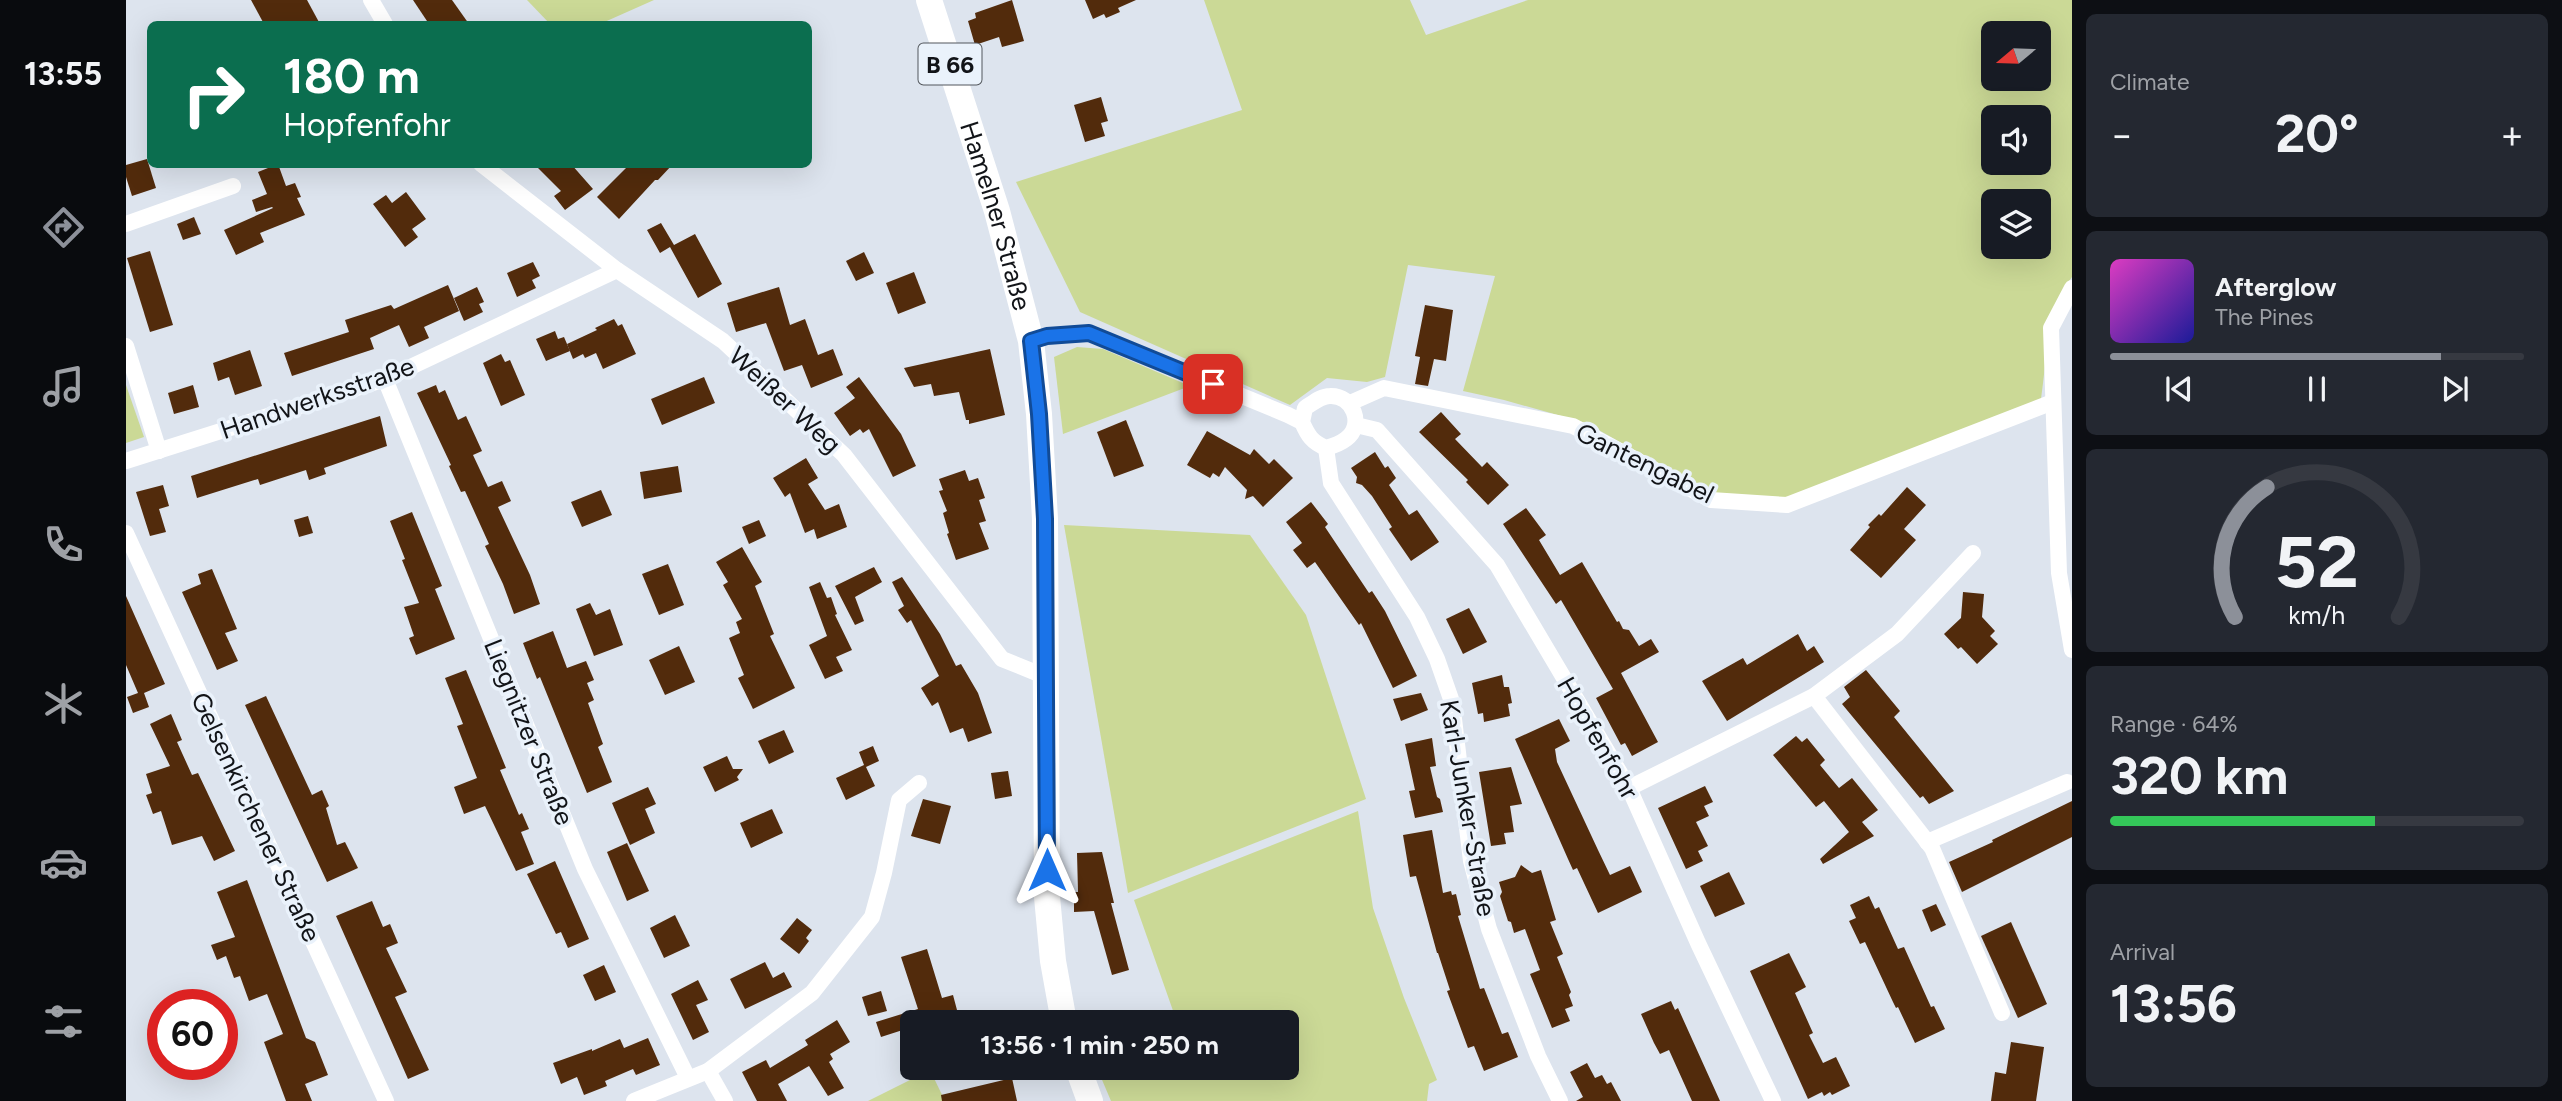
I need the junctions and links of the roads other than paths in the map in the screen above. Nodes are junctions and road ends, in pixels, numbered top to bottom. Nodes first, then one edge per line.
1 (371, 0) edge
2 (929, 0) edge
3 (383, 21) edge
4 (486, 168) edge
5 (233, 186) dead end
6 (126, 224) edge
7 (617, 270) junction
8 (2072, 288) edge
9 (1031, 341) junction
10 (126, 346) edge
11 (385, 379) junction
12 (2053, 402) junction
13 (1350, 403) junction
14 (1302, 422) junction
15 (1356, 425) junction
16 (1326, 448) junction
17 (159, 451) junction
18 (126, 461) edge
19 (126, 533) edge
20 (1973, 553) dead end
21 (2072, 650) edge
22 (1045, 676) junction
23 (1814, 696) junction
24 (2067, 782) dead end
25 (919, 783) dead end
26 (1629, 789) junction
27 (1927, 842) junction
28 (1062, 1010) edge
29 (2002, 1013) dead end
30 (708, 1071) junction
31 (688, 1078) junction
32 (1082, 1080) edge
33 (386, 1101) edge
34 (634, 1101) edge
35 (725, 1101) edge
36 (1090, 1101) edge
37 (1560, 1101) edge
38 (1773, 1101) edge

1 - 3 street
2 - 9 main road, Hamelner Straße / B 66
4 - 7 street, Weißer Weg
5 - 6 street
7 - 11 street, Handwerksstraße
7 - 22 street, Weißer Weg
8 - 12 street
9 - 14 street
9 - 22 main road, Hamelner Straße / B 66
10 - 17 street
11 - 17 street, Handwerksstraße
11 - 31 street, Liegnitzer Straße
12 - 13 street, Gantengabel
12 - 21 street
13 - 14 street
13 - 15 street
14 - 16 street
15 - 16 street
15 - 26 street, Hopfenfohr
16 - 37 street, Karl-Junker-Straße
17 - 18 street, Handwerksstraße
19 - 33 street, Gelsenkirchener Straße
20 - 23 street
22 - 28 main road, Hamelner Straße / B 66
23 - 26 street
23 - 27 street
24 - 27 street
25 - 30 street
26 - 38 street, Hopfenfohr
27 - 29 street
30 - 31 street
30 - 35 street
31 - 34 street
32 - 36 main road

